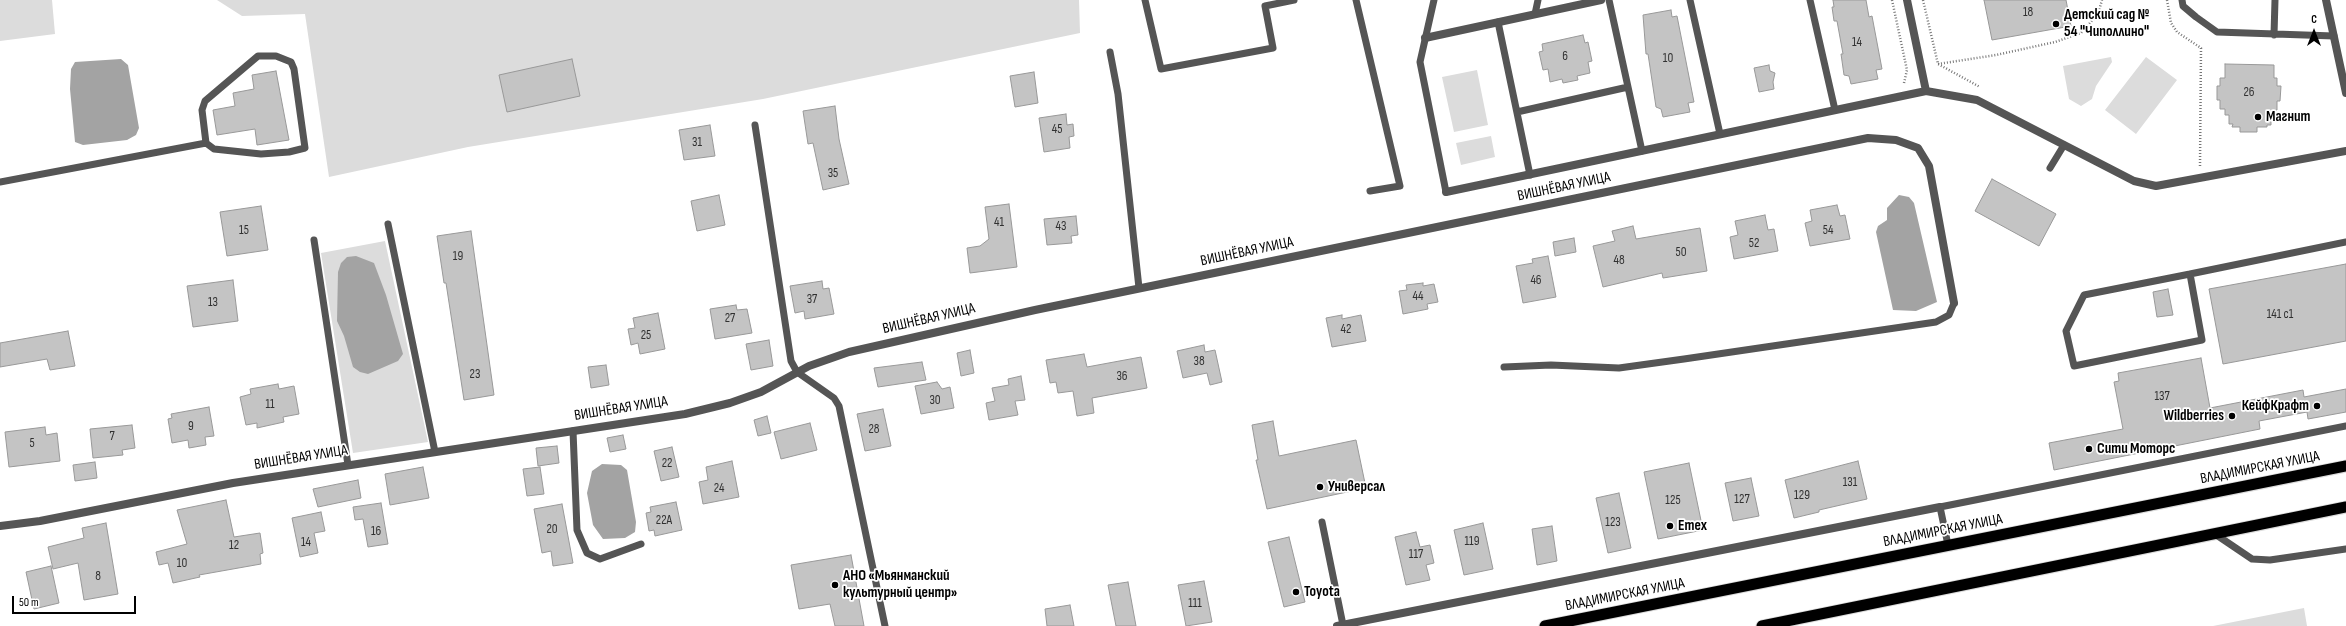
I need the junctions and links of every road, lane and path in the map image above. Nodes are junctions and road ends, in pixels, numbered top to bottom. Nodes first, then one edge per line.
1 (1145, 0) edge
2 (1294, 0) edge
3 (1356, 0) edge
4 (1434, 0) edge
5 (1538, 0) edge
6 (1601, 0) edge
7 (1609, 0) edge
8 (1690, 0) edge
9 (1810, 0) edge
10 (1892, 0) edge
11 (1907, 0) edge
12 (1923, 0) edge
13 (2102, 0) edge
14 (2167, 0) edge
15 (2182, 0) edge
16 (2274, 0) edge
17 (2326, 0) edge
18 (1535, 14) junction
19 (1498, 22) junction
20 (2274, 35) junction
21 (2334, 36) junction
22 (1425, 38) junction
23 (1110, 52) dead end
24 (1938, 64) junction
25 (1628, 87) junction
26 (1985, 90) dead end
27 (1926, 91) junction
28 (2346, 93) edge
29 (1895, 98) junction
30 (1835, 110) junction
31 (1517, 112) junction
32 (755, 125) dead end
33 (1720, 134) junction
34 (206, 143) junction
35 (2064, 145) junction
36 (1642, 151) junction
37 (2346, 151) edge
38 (2208, 165) dead end
39 (2200, 166) junction
40 (2050, 168) dead end
41 (2194, 168) dead end
42 (1530, 175) junction
43 (0, 182) edge
44 (1370, 191) dead end
45 (1446, 192) joint
46 (388, 224) dead end
47 (314, 240) dead end
48 (2346, 242) edge
49 (2190, 274) junction
50 (1139, 288) junction
51 (1954, 303) joint
52 (1504, 367) dead end
53 (797, 372) junction
54 (2346, 426) edge
55 (573, 431) junction
56 (435, 452) junction
57 (348, 465) junction
58 (2346, 466) edge
59 (1940, 507) junction
60 (2346, 507) edge
61 (1322, 522) dead end
62 (0, 526) edge
63 (2216, 534) junction
64 (641, 544) dead end
65 (1948, 546) junction
66 (2346, 548) edge
67 (1340, 625) edge
68 (885, 626) edge
69 (1545, 626) edge
70 (1762, 626) edge

1 - 2 lane
3 - 44 lane
4 - 22 lane
5 - 18 lane
6 - 18 street
7 - 25 lane
8 - 33 lane
9 - 30 lane
10 - 29 path
11 - 27 street
12 - 24 path
13 - 24 path
14 - 39 path
15 - 20 lane
16 - 20 lane
17 - 21 street
18 - 19 street
19 - 22 street
19 - 31 lane
20 - 21 lane
21 - 28 street
22 - 45 lane
23 - 50 lane
24 - 26 path
25 - 31 lane
25 - 36 lane
27 - 29 street
27 - 35 street
29 - 30 street
30 - 33 street
31 - 42 lane
32 - 53 lane
33 - 36 street
34 - 34 lane
34 - 43 lane
35 - 37 street
35 - 40 lane
36 - 42 street
38 - 39 path
39 - 41 path
42 - 45 street
46 - 56 lane
47 - 57 lane
48 - 49 lane
49 - 49 lane
50 - 51 street, ВИШНЁВАЯ УЛИЦА
50 - 53 street, ВИШНЁВАЯ УЛИЦА
51 - 52 lane
53 - 55 street, ВИШНЁВАЯ УЛИЦА
53 - 68 lane
54 - 59 lane
55 - 56 street, ВИШНЁВАЯ УЛИЦА
55 - 64 lane
56 - 57 street, ВИШНЁВАЯ УЛИЦА
57 - 62 street, ВИШНЁВАЯ УЛИЦА
58 - 65 highway, ВЛАДИМИРСКАЯ УЛИЦА
59 - 65 lane
59 - 67 street
60 - 63 highway
61 - 67 lane
63 - 66 lane
63 - 70 highway
65 - 69 highway, ВЛАДИМИРСКАЯ УЛИЦА

